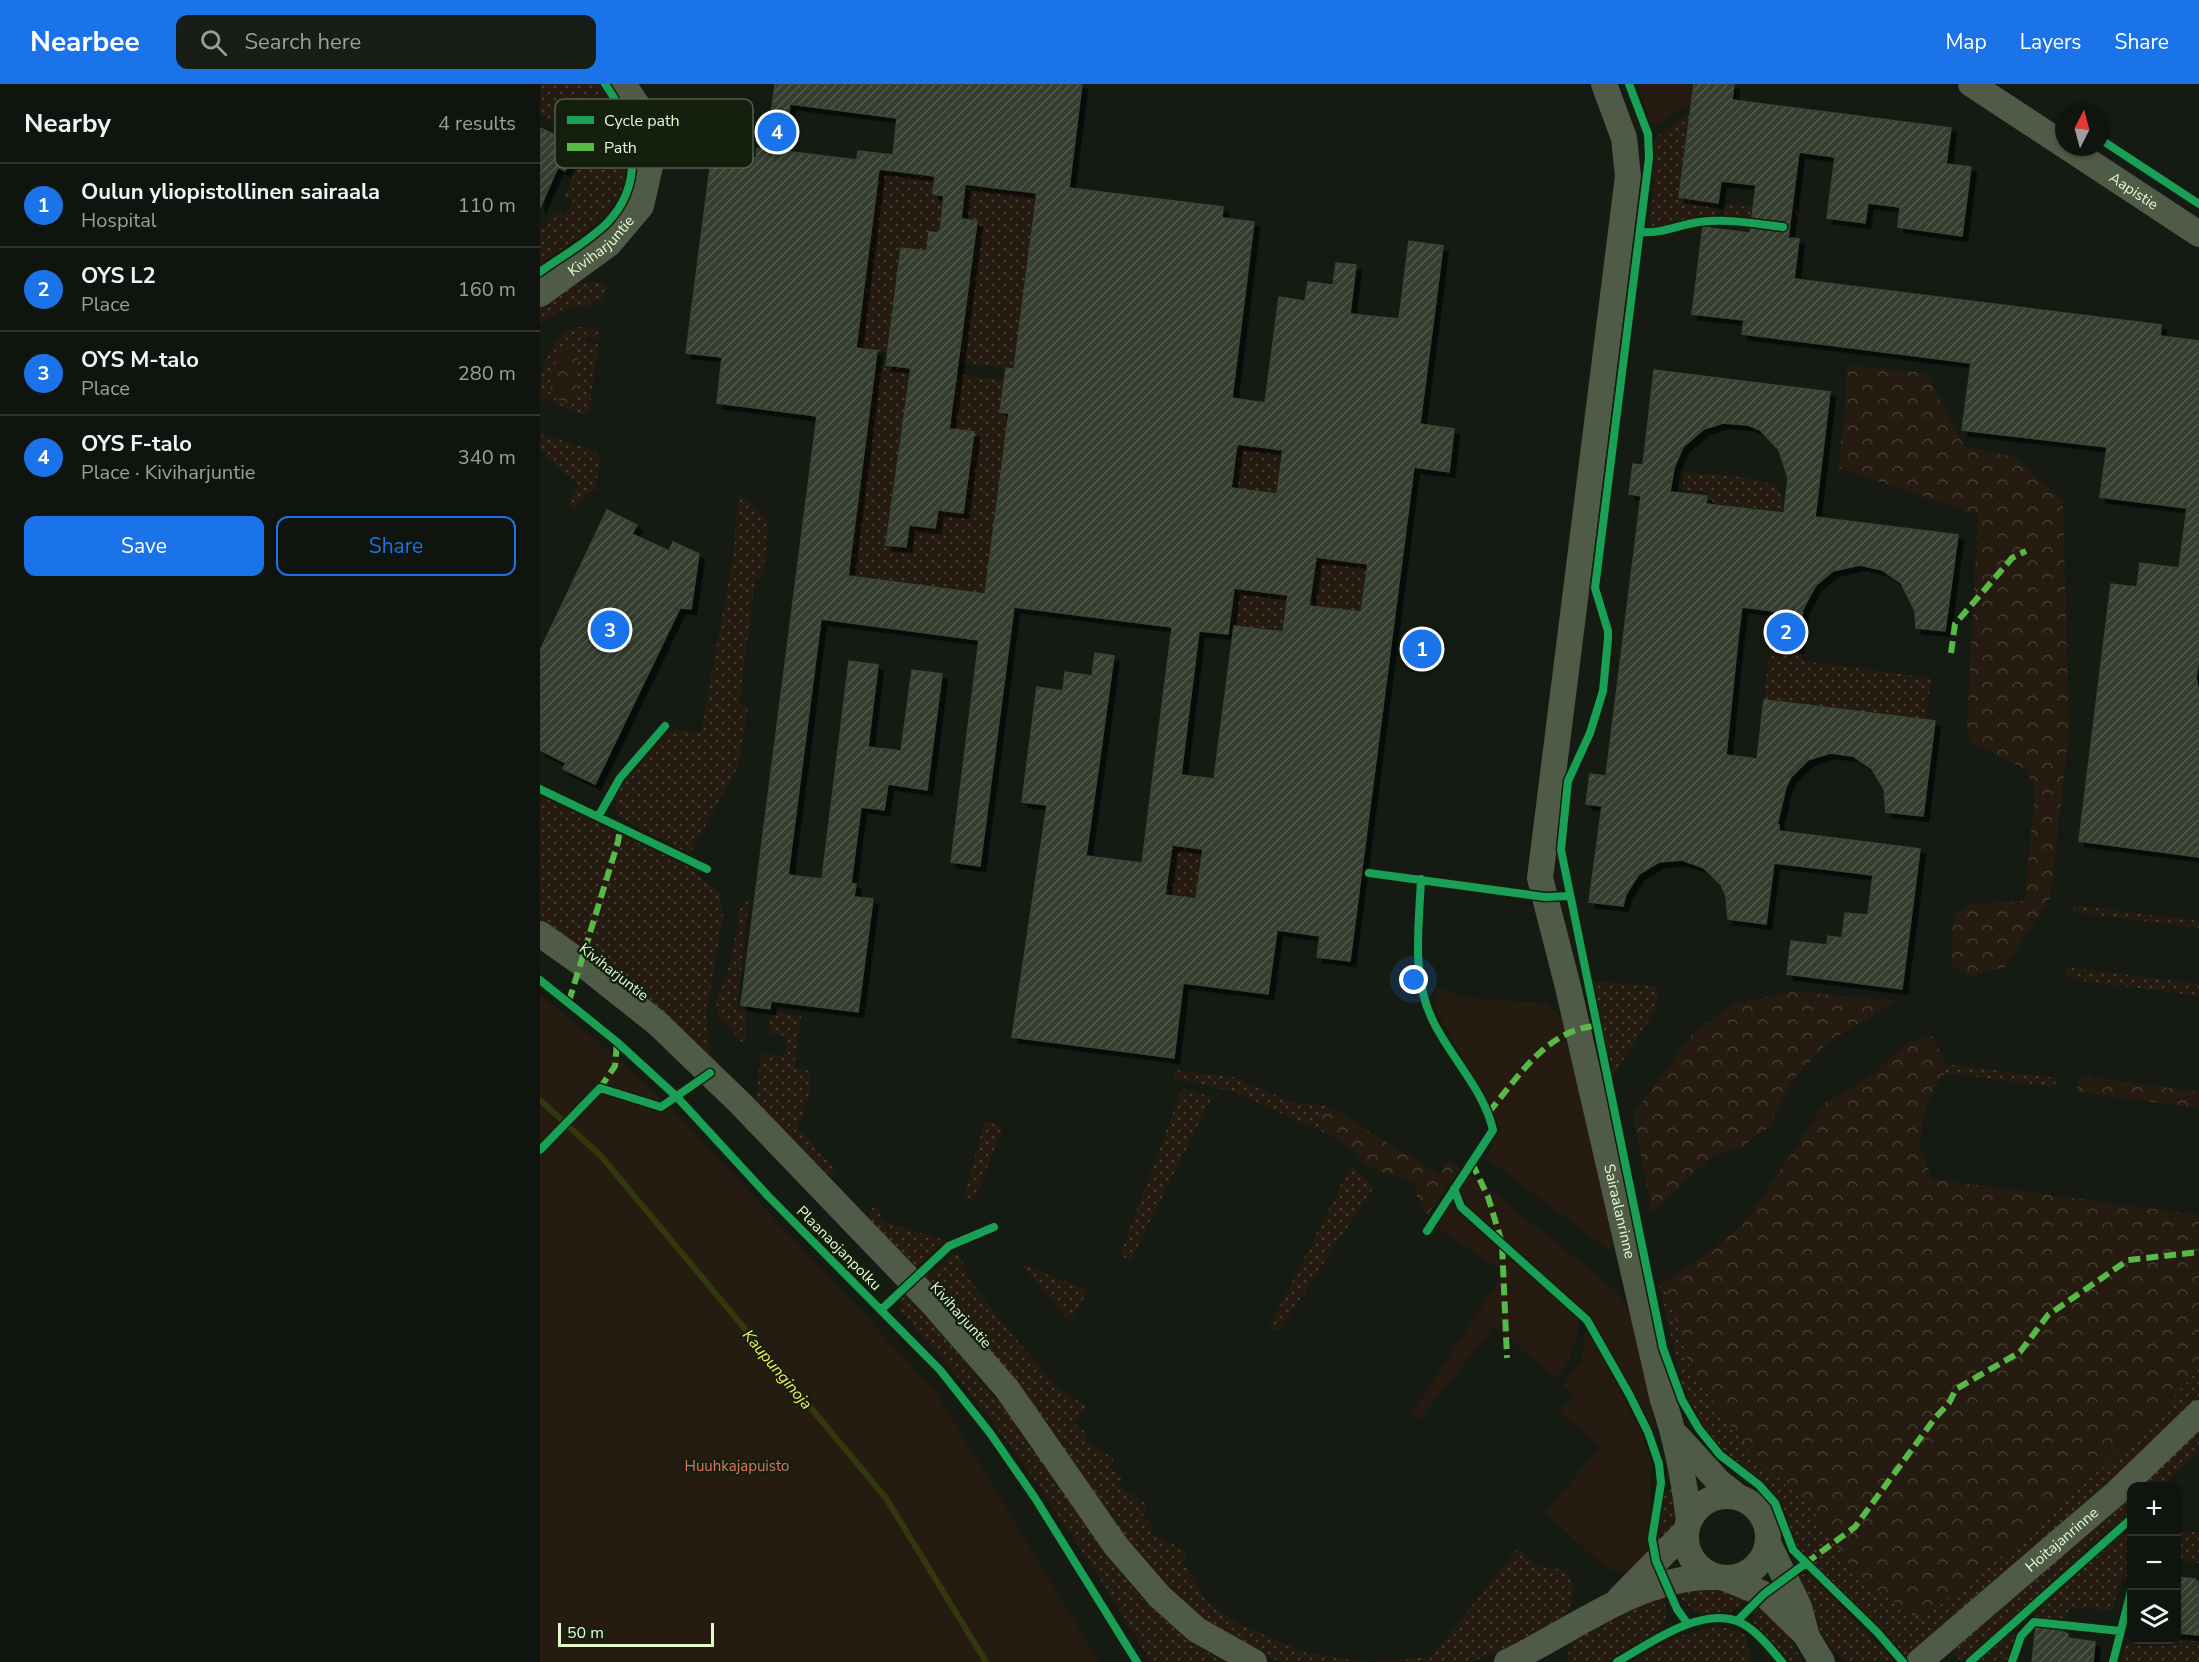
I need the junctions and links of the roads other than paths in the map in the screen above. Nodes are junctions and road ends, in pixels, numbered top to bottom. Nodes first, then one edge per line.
1 (623, 84) edge
2 (1604, 84) edge
3 (1971, 84) edge
4 (633, 99) edge
5 (2055, 139) edge
6 (2081, 156) edge
7 (650, 168) edge
8 (2199, 234) edge
9 (540, 294) edge
10 (540, 934) edge
11 (2199, 1413) edge
12 (1675, 1433) junction
13 (1738, 1497) junction
14 (1687, 1526) junction
15 (1768, 1543) junction
16 (1721, 1578) junction
17 (1615, 1602) junction
18 (1807, 1637) junction
19 (1254, 1662) edge
20 (1507, 1662) edge
21 (1822, 1662) edge
22 (1919, 1662) edge

1 - 4 street, Kiviharjuntie
2 - 12 street, Sairaalanrinne
3 - 5 street, Aapistie
6 - 8 street, Aapistie
7 - 9 street, Kiviharjuntie
10 - 19 street, Kiviharjuntie
11 - 22 street, Hoitajanrinne
12 - 13 street, Sairaalanrinne
12 - 14 street, Sairaalanrinne
13 - 14 street
13 - 15 street
14 - 16 street
14 - 17 street
15 - 16 street
15 - 18 street
16 - 17 street
16 - 18 street
17 - 20 street
18 - 21 street

